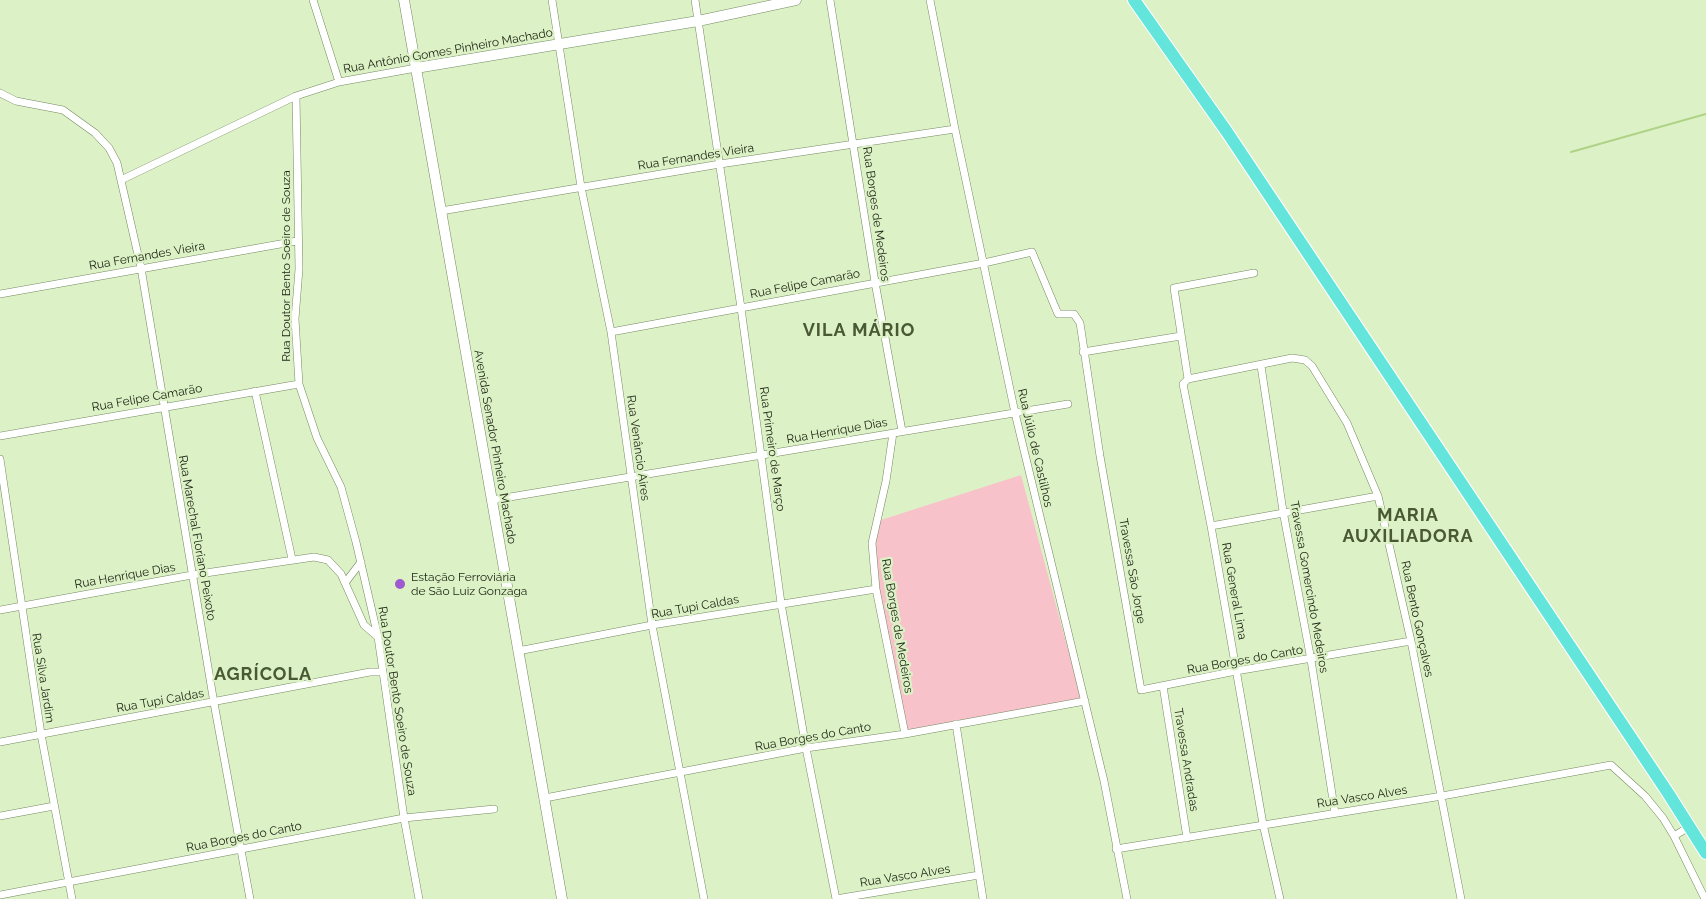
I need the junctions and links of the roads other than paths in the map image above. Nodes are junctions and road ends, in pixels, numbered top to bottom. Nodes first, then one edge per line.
1 (313, 0) edge
2 (404, 0) edge
3 (552, 0) edge
4 (695, 0) edge
5 (796, 0) edge
6 (830, 0) edge
7 (930, 0) edge
8 (1134, 0) edge
9 (698, 21) junction
10 (560, 44) junction
11 (416, 68) junction
12 (339, 82) junction
13 (0, 93) edge
14 (296, 96) junction
15 (955, 129) junction
16 (854, 144) junction
17 (720, 164) junction
18 (121, 180) junction
19 (581, 187) junction
20 (441, 212) junction
21 (297, 241) junction
22 (1032, 252) joint
23 (984, 263) junction
24 (141, 268) junction
25 (1254, 273) dead end
26 (875, 282) junction
27 (0, 294) edge
28 (741, 308) junction
29 (611, 332) junction
30 (1181, 336) junction
31 (1084, 352) junction
32 (1261, 366) junction
33 (1188, 379) junction
34 (299, 384) junction
35 (254, 391) junction
36 (1068, 404) dead end
37 (163, 407) junction
38 (1015, 412) junction
39 (902, 431) junction
40 (893, 433) junction
41 (0, 436) edge
42 (762, 455) junction
43 (0, 459) edge
44 (630, 477) junction
45 (1378, 496) junction
46 (492, 500) junction
47 (1283, 511) junction
48 (1211, 526) junction
49 (292, 559) junction
50 (361, 562) junction
51 (192, 575) junction
52 (345, 583) junction
53 (876, 589) junction
54 (782, 603) junction
55 (21, 607) junction
56 (0, 610) edge
57 (652, 625) junction
58 (378, 637) junction
59 (1411, 641) junction
60 (518, 651) junction
61 (1311, 660) junction
62 (1236, 671) junction
63 (383, 672) junction
64 (1163, 686) junction
65 (1141, 690) joint
66 (1085, 700) junction
67 (214, 703) junction
68 (956, 724) junction
69 (41, 734) junction
70 (905, 734) junction
71 (0, 742) edge
72 (806, 748) junction
73 (681, 774) junction
74 (1442, 796) junction
75 (545, 798) junction
76 (54, 806) junction
77 (494, 809) dead end
78 (1335, 813) junction
79 (0, 816) edge
80 (404, 818) junction
81 (1263, 824) junction
82 (1689, 827) junction
83 (1674, 836) junction
84 (1187, 838) junction
85 (1116, 848) junction
86 (240, 849) junction
87 (1706, 853) edge
88 (979, 875) junction
89 (68, 882) junction
90 (0, 895) edge
91 (72, 899) edge
92 (250, 899) edge
93 (419, 899) edge
94 (562, 899) edge
95 (704, 899) edge
96 (836, 899) edge
97 (983, 899) edge
98 (1126, 899) edge
99 (1280, 899) edge
100 (1461, 899) edge
101 (1706, 899) edge

1 - 12 street
2 - 11 main road, Avenida Senador Pinheiro Machado
3 - 10 street, Rua Venâncio Aires
4 - 9 street, Rua Primeiro de Março
5 - 9 main road, Rua Antônio Gomes Pinheiro Machado
6 - 16 street, Rua Borges de Medeiros
7 - 15 street, Rua Júlio de Castilhos
8 - 82 highway
9 - 10 main road, Rua Antônio Gomes Pinheiro Machado
9 - 17 street, Rua Primeiro de Março
10 - 11 main road, Rua Antônio Gomes Pinheiro Machado
10 - 19 street, Rua Venâncio Aires
11 - 12 street, Rua Antônio Gomes Pinheiro Machado
11 - 20 main road, Avenida Senador Pinheiro Machado
12 - 14 street, Rua Antônio Gomes Pinheiro Machado
13 - 18 street, Rua Marechal Floriano Peixoto
14 - 18 street, Rua Antônio Gomes Pinheiro Machado
14 - 21 street, Rua Doutor Bento Soeiro de Souza
15 - 16 street, Rua Fernandes Vieira
15 - 23 street, Rua Júlio de Castilhos
16 - 17 street, Rua Fernandes Vieira
16 - 26 street, Rua Borges de Medeiros
17 - 19 street, Rua Fernandes Vieira
17 - 28 street, Rua Primeiro de Março
18 - 24 street, Rua Marechal Floriano Peixoto
19 - 20 street, Rua Fernandes Vieira
19 - 29 street, Rua Venâncio Aires
20 - 46 main road, Avenida Senador Pinheiro Machado
21 - 24 street, Rua Fernandes Vieira
21 - 34 street, Rua Doutor Bento Soeiro de Souza
22 - 23 street, Rua Felipe Camarão
22 - 31 street, Travessa São Jorge
23 - 26 street, Rua Felipe Camarão
23 - 38 street, Rua Júlio de Castilhos
24 - 27 street, Rua Fernandes Vieira
24 - 37 street, Rua Marechal Floriano Peixoto
25 - 30 street, Rua General Lima
26 - 28 street, Rua Felipe Camarão
26 - 39 street, Rua Borges de Medeiros
28 - 29 street, Rua Felipe Camarão
28 - 42 street, Rua Primeiro de Março
29 - 44 street, Rua Venâncio Aires
30 - 31 street
30 - 33 street, Rua General Lima
31 - 65 street, Travessa São Jorge
32 - 33 street
32 - 45 street, Rua Bento Gonçalves
32 - 47 street, Travessa Gomercindo Medeiros
33 - 48 street, Rua General Lima
34 - 35 street, Rua Felipe Camarão
34 - 50 street, Rua Doutor Bento Soeiro de Souza
35 - 37 street, Rua Felipe Camarão
35 - 49 street
36 - 38 street, Rua Henrique Dias
37 - 41 street, Rua Felipe Camarão
37 - 51 street, Rua Marechal Floriano Peixoto
38 - 39 street, Rua Henrique Dias
38 - 66 street, Rua Júlio de Castilhos
39 - 40 street, Rua Henrique Dias
40 - 42 street, Rua Henrique Dias
40 - 53 street, Rua Borges de Medeiros
42 - 44 street, Rua Henrique Dias
42 - 54 street, Rua Primeiro de Março
43 - 55 street, Rua Silva Jardim
44 - 46 street, Rua Henrique Dias
44 - 57 street, Rua Venâncio Aires
45 - 47 street
45 - 59 street, Rua Bento Gonçalves
46 - 60 main road, Avenida Senador Pinheiro Machado
47 - 48 street
47 - 61 street, Travessa Gomercindo Medeiros
48 - 62 street, Rua General Lima
49 - 51 street, Rua Henrique Dias
49 - 52 street, Rua Henrique Dias
50 - 52 street
50 - 58 street, Rua Doutor Bento Soeiro de Souza
51 - 55 street, Rua Henrique Dias
51 - 67 street, Rua Marechal Floriano Peixoto
52 - 58 street
53 - 54 street, Rua Tupi Caldas
53 - 70 street, Rua Borges de Medeiros
54 - 57 street, Rua Tupi Caldas
54 - 72 street, Rua Primeiro de Março
55 - 56 street, Rua Henrique Dias
55 - 69 street, Rua Silva Jardim
57 - 60 street, Rua Tupi Caldas
57 - 73 street, Rua Venâncio Aires
58 - 63 street, Rua Doutor Bento Soeiro de Souza
59 - 61 street, Rua Borges do Canto
59 - 74 street, Rua Bento Gonçalves
60 - 75 main road, Avenida Senador Pinheiro Machado
61 - 62 street, Rua Borges do Canto
61 - 78 street, Travessa Gomercindo Medeiros
62 - 64 street, Rua Borges do Canto
62 - 81 street, Rua General Lima
63 - 67 street, Rua Tupi Caldas
63 - 80 street, Rua Doutor Bento Soeiro de Souza
64 - 65 street, Rua Borges do Canto
64 - 84 street, Travessa Andradas
66 - 68 street, Rua Borges do Canto
66 - 85 street, Rua Júlio de Castilhos
67 - 69 street, Rua Tupi Caldas
67 - 86 street, Rua Marechal Floriano Peixoto
68 - 70 street, Rua Borges do Canto
68 - 88 street
69 - 71 street, Rua Tupi Caldas
69 - 76 street, Rua Silva Jardim
70 - 72 street, Rua Borges do Canto
72 - 73 street, Rua Borges do Canto
72 - 96 street, Rua Primeiro de Março
73 - 75 street, Rua Borges do Canto
73 - 95 street, Rua Venâncio Aires
74 - 78 street, Rua Vasco Alves
74 - 83 street, Rua Vasco Alves
74 - 100 street, Rua Bento Gonçalves
75 - 94 main road, Avenida Senador Pinheiro Machado
76 - 79 street
76 - 89 street, Rua Silva Jardim
77 - 80 street, Rua Borges do Canto
78 - 81 street, Rua Vasco Alves
80 - 86 street, Rua Borges do Canto
80 - 93 street, Rua Doutor Bento Soeiro de Souza
81 - 84 street, Rua Vasco Alves
81 - 99 street, Rua General Lima
82 - 83 street
82 - 87 highway
83 - 101 street
84 - 85 street, Rua Vasco Alves
85 - 98 street, Rua Júlio de Castilhos
86 - 89 street, Rua Borges do Canto
86 - 92 street, Rua Marechal Floriano Peixoto
88 - 96 street, Rua Vasco Alves
88 - 97 street
89 - 90 street, Rua Borges do Canto
89 - 91 street, Rua Silva Jardim

